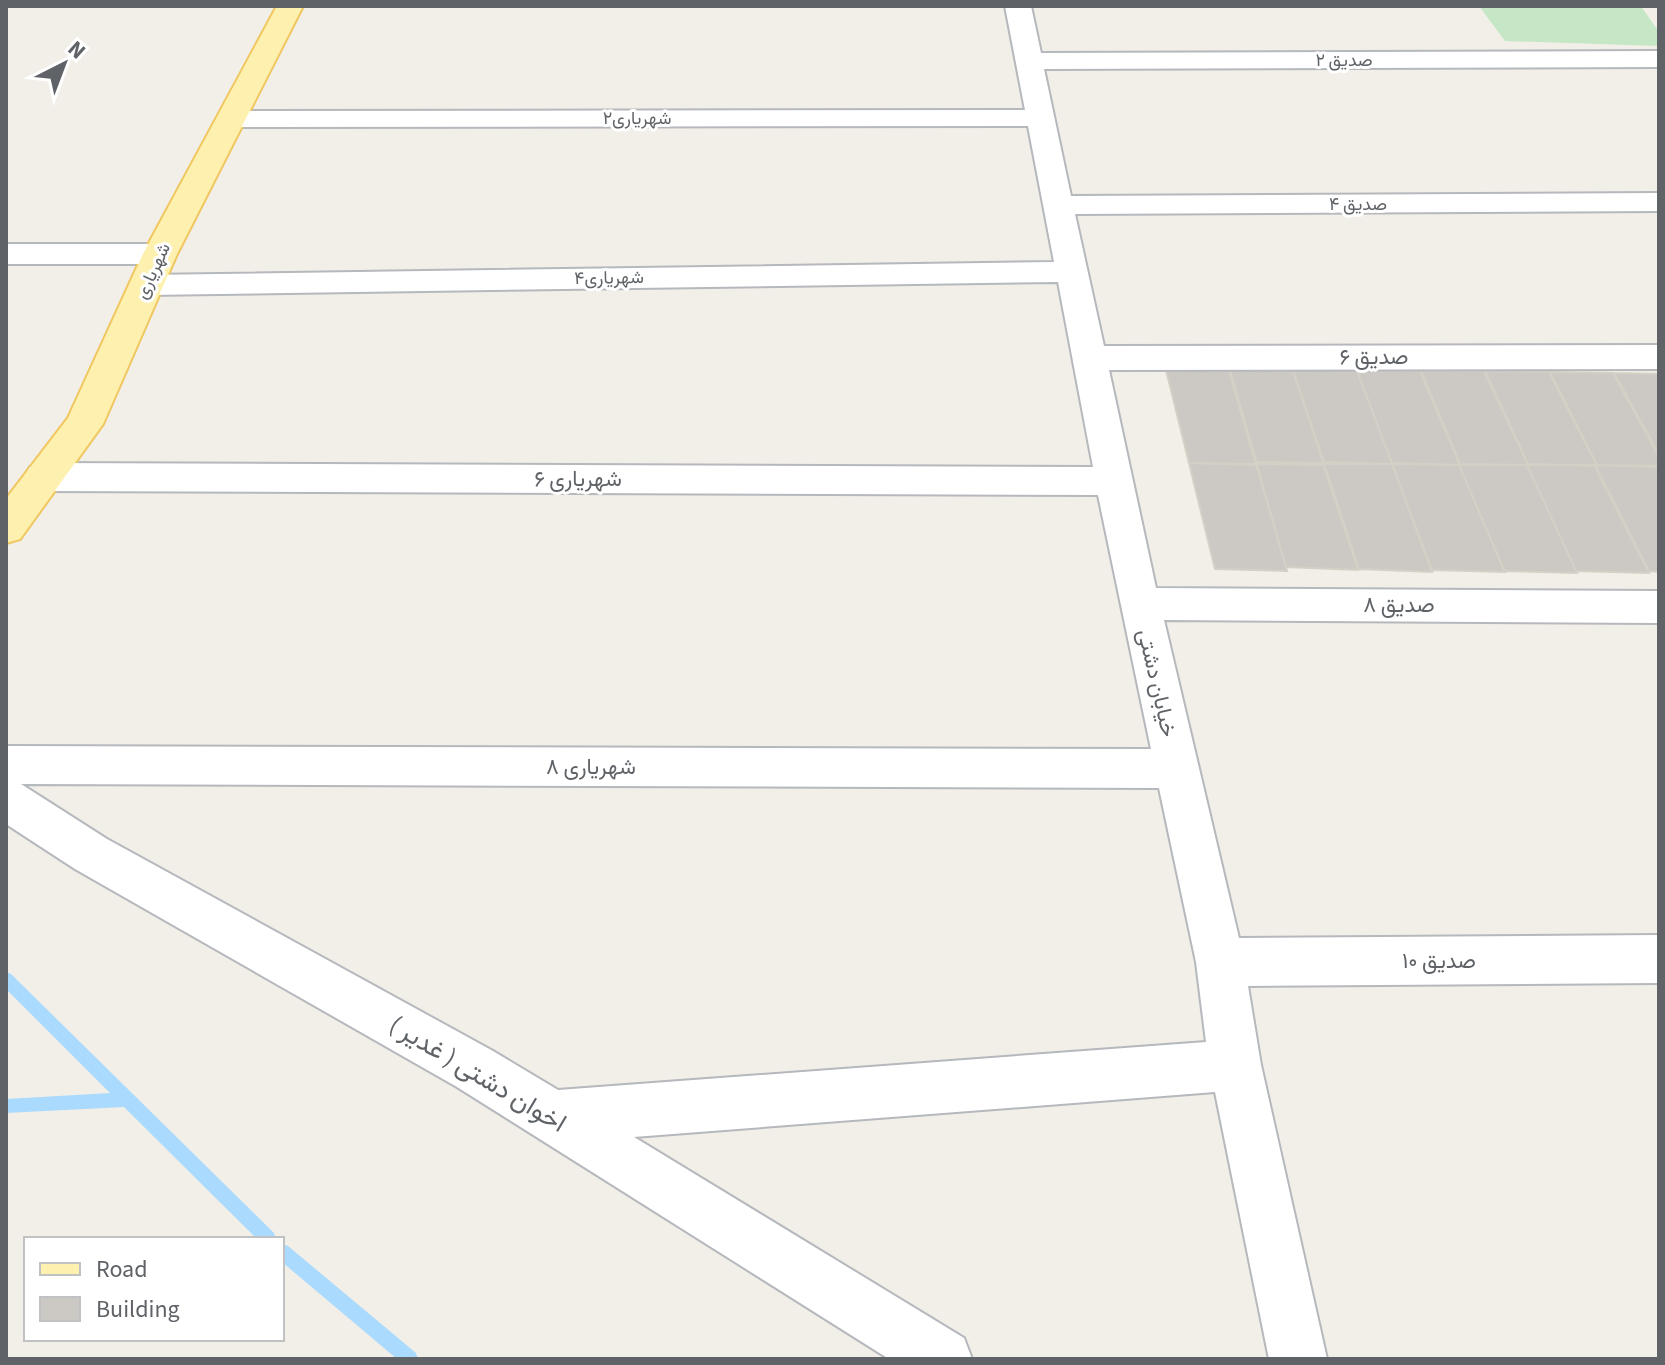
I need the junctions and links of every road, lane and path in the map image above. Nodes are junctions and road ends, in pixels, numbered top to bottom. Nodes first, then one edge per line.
1 (290, 6) edge
2 (1018, 6) edge
3 (1659, 59) edge
4 (1029, 61) junction
5 (1040, 118) junction
6 (233, 119) junction
7 (1659, 202) edge
8 (1058, 205) junction
9 (6, 254) edge
10 (160, 254) junction
11 (1072, 272) junction
12 (146, 285) junction
13 (1659, 357) edge
14 (1089, 358) junction
15 (43, 477) junction
16 (1114, 481) junction
17 (6, 528) edge
18 (1140, 604) junction
19 (1659, 607) edge
20 (6, 765) edge
21 (1177, 769) junction
22 (6, 799) edge
23 (1659, 959) edge
24 (1220, 962) junction
25 (1235, 1065) junction
26 (551, 1117) junction
27 (943, 1359) edge
28 (1298, 1359) edge

1 - 6 main road, شهریاری
2 - 4 street, خیابان دشتی
3 - 4 street, صدیق ۲
4 - 5 street, خیابان دشتی
5 - 6 street, شهریاری۲
5 - 8 street, خیابان دشتی
6 - 10 main road, شهریاری
7 - 8 street, صدیق ۴
8 - 11 street, خیابان دشتی
9 - 10 street
10 - 12 main road, شهریاری
11 - 12 street, شهریاری۴
11 - 14 street, خیابان دشتی
12 - 15 main road, شهریاری
13 - 14 street, صدیق ۶
14 - 16 street, خیابان دشتی
15 - 16 street, شهریاری ۶
15 - 17 main road, شهریاری
16 - 18 street, خیابان دشتی
18 - 19 street, صدیق ۸
18 - 21 street, خیابان دشتی
20 - 21 street, شهریاری ۸
21 - 24 street, خیابان دشتی
22 - 26 street, اخوان دشتی ( غدیر )
23 - 24 street, صدیق ۱۰
24 - 25 street, خیابان دشتی
25 - 26 street
25 - 28 street, خیابان دشتی
26 - 27 street, اخوان دشتی ( غدیر )

